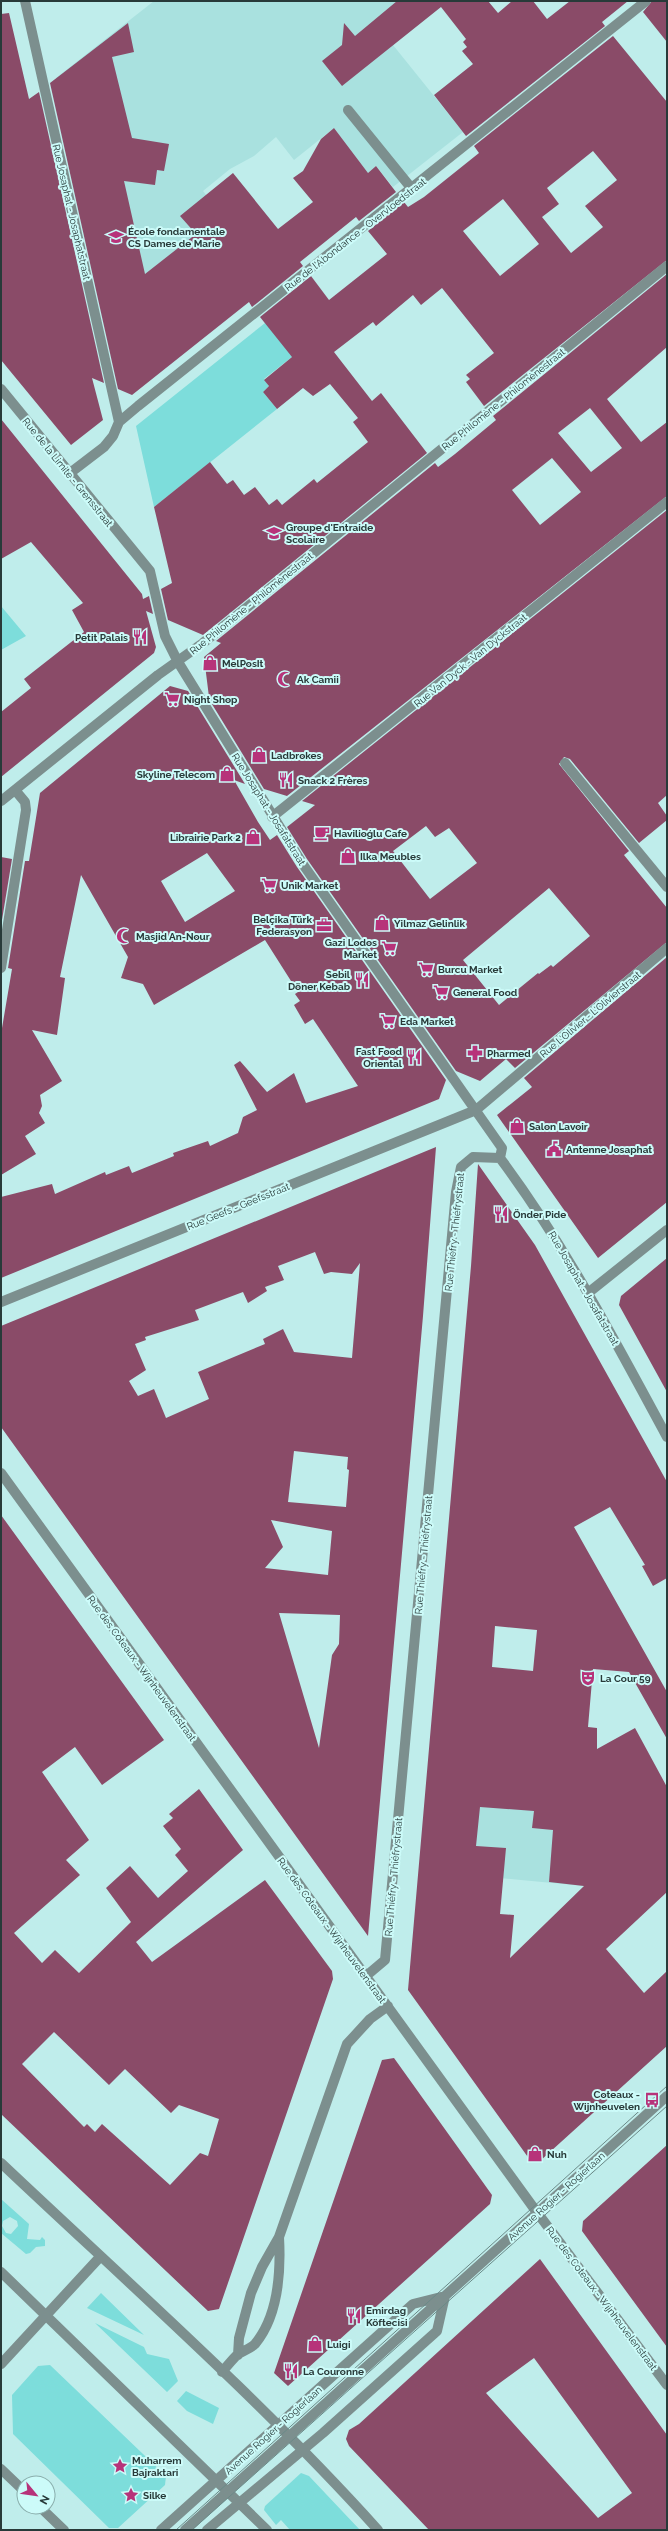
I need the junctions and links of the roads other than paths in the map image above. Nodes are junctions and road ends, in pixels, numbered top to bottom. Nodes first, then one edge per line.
1 (24, 1) edge
2 (646, 1) edge
3 (348, 110) dead end
4 (412, 189) junction
5 (667, 266) edge
6 (1, 389) edge
7 (119, 422) junction
8 (70, 472) junction
9 (667, 502) edge
10 (136, 555) joint
11 (178, 662) junction
12 (565, 763) dead end
13 (15, 790) junction
14 (1, 800) edge
15 (272, 817) junction
16 (667, 887) edge
17 (667, 948) edge
18 (1, 968) edge
19 (476, 1110) junction
20 (500, 1158) junction
21 (667, 1230) edge
22 (588, 1293) junction
23 (1, 1302) edge
24 (667, 1436) edge
25 (2, 1478) edge
26 (366, 1976) junction
27 (388, 2006) junction
28 (667, 2096) edge
29 (1, 2163) edge
30 (538, 2213) junction
31 (279, 2237) junction
32 (100, 2257) junction
33 (1, 2272) edge
34 (446, 2295) junction
35 (44, 2315) junction
36 (238, 2354) junction
37 (1, 2364) edge
38 (222, 2372) junction
39 (667, 2385) edge
40 (277, 2425) junction
41 (288, 2436) junction
42 (301, 2450) junction
43 (1, 2469) edge
44 (217, 2480) junction
45 (16, 2483) edge
46 (228, 2491) junction
47 (239, 2502) junction
48 (48, 2515) edge
49 (64, 2530) edge
50 (161, 2530) edge
51 (185, 2530) edge
52 (207, 2530) edge
53 (267, 2530) edge
54 (378, 2530) edge

1 - 7 street, Rue Josaphat - Josaphatstraat
2 - 4 street, Rue de l'Abondance - Overvloedstraat
3 - 4 street
4 - 7 street, Rue de l'Abondance - Overvloedstraat
5 - 11 street, Rue Philomène - Philomènestraat
6 - 8 street, Rue de la Limite - Grensstraat
7 - 8 street, Rue de l'Abondance - Overvloedstraat
8 - 10 street, Rue de la Limite - Grensstraat
9 - 15 street, Rue Van Dyck - Van Dyckstraat
10 - 11 street, Rue Josaphat - Josafatstraat
11 - 13 street, Rue Philomène - Philomènestraat
11 - 15 street, Rue Josaphat - Josafatstraat
12 - 16 street
13 - 14 street, Rue Philomène - Philomènestraat
13 - 18 street
15 - 19 street, Rue Josaphat - Josafatstraat
17 - 19 street, Rue L'Olivier - L'Olivierstraat
19 - 20 street, Rue Josaphat - Josafatstraat
19 - 23 street, Rue Geefs - Geefsstraat
20 - 22 street, Rue Josaphat - Josafatstraat
20 - 26 street, Rue Thiéfry - Thiéfrystraat
21 - 22 street
22 - 24 street, Rue Josaphat - Josafatstraat
25 - 26 street, Rue des Coteaux - Wijnheuvelenstraat
26 - 27 street, Rue des Coteaux - Wijnheuvelenstraat
27 - 30 street, Rue des Coteaux - Wijnheuvelenstraat
27 - 31 street
28 - 30 street, Avenue Rogier - Rogierlaan
29 - 32 street
30 - 34 street, Avenue Rogier - Rogierlaan
30 - 39 street, Rue des Coteaux - Wijnheuvelenstraat
31 - 36 street
31 - 36 street
32 - 35 street
32 - 38 street
33 - 35 street
34 - 40 street, Avenue Rogier - Rogierlaan
34 - 41 street, Avenue Rogier - Rogierlaan
34 - 42 street
35 - 37 street
35 - 44 street
36 - 38 street
38 - 40 street
40 - 41 street
40 - 44 street, Avenue Rogier - Rogierlaan
41 - 42 street
41 - 46 street, Avenue Rogier - Rogierlaan
42 - 47 street
42 - 54 street
43 - 45 street
44 - 46 street
44 - 50 street, Avenue Rogier - Rogierlaan
46 - 47 street
46 - 51 street, Avenue Rogier - Rogierlaan
47 - 52 street
47 - 53 street
48 - 49 street

